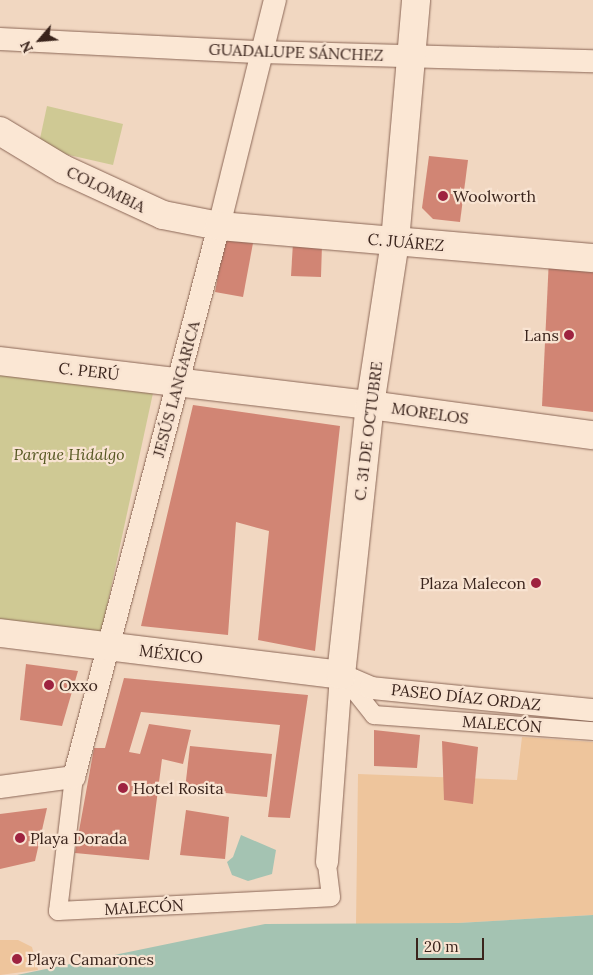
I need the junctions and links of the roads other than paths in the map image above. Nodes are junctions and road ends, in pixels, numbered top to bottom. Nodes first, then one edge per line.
1 (275, 0) edge
2 (416, 0) edge
3 (0, 39) edge
4 (261, 52) junction
5 (410, 55) junction
6 (593, 62) edge
7 (0, 131) edge
8 (219, 226) junction
9 (395, 241) junction
10 (593, 258) edge
11 (0, 362) edge
12 (179, 380) junction
13 (370, 405) junction
14 (593, 434) edge
15 (0, 633) edge
16 (108, 646) junction
17 (341, 675) junction
18 (593, 710) edge
19 (593, 731) edge
20 (74, 777) junction
21 (0, 787) edge
22 (327, 862) joint

1 - 4 street, JESÚS LANGARICA
2 - 5 main road, C. 31 DE OCTUBRE
3 - 4 street, GUADALUPE SÁNCHEZ
4 - 5 street, GUADALUPE SÁNCHEZ
4 - 8 street, JESÚS LANGARICA
5 - 6 street, GUADALUPE SÁNCHEZ
5 - 9 main road, C. 31 DE OCTUBRE
7 - 8 main road, COLOMBIA
8 - 9 main road, C. JUÁREZ
8 - 12 street, JESÚS LANGARICA
9 - 10 main road, C. JUÁREZ
9 - 13 main road, C. 31 DE OCTUBRE
11 - 12 main road, C. PERÚ
12 - 13 main road, MORELOS
12 - 16 street, JESÚS LANGARICA
13 - 14 main road, MORELOS
13 - 17 main road, C. 31 DE OCTUBRE
15 - 16 main road, MÉXICO
16 - 17 main road, MÉXICO
16 - 20 street, JESÚS LANGARICA
17 - 18 street, PASEO DÍAZ ORDAZ
17 - 19 street, MALECÓN
17 - 22 street, C. 31 DE OCTUBRE
20 - 21 street
20 - 22 street, MALECÓN

